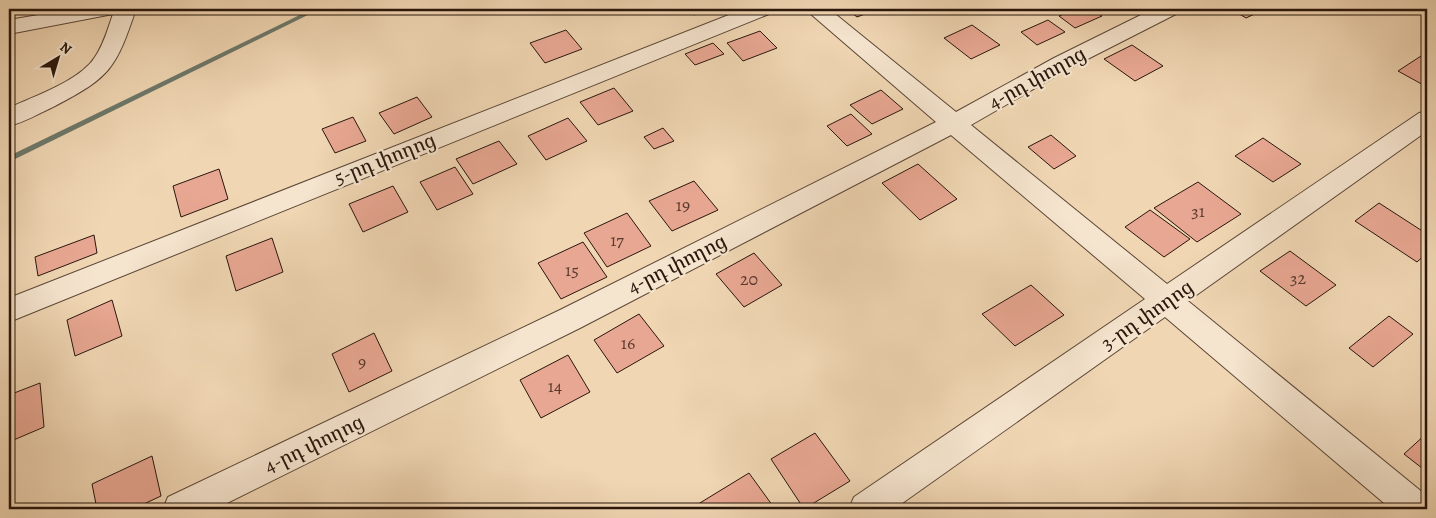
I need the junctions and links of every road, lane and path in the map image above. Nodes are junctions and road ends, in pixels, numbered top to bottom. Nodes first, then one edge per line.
1 (107, 9) edge
2 (125, 9) edge
3 (762, 9) edge
4 (816, 9) edge
5 (1169, 9) edge
6 (9, 27) edge
7 (9, 118) edge
8 (1427, 119) edge
9 (955, 123) junction
10 (1168, 301) junction
11 (9, 310) edge
12 (180, 509) edge
13 (866, 509) edge
14 (1417, 509) edge

1 - 6 street
2 - 7 street
3 - 11 street, 5-րդ փողոց
4 - 9 street
5 - 9 street, 4-րդ փողոց
8 - 10 street, 3-րդ փողոց
9 - 10 street
9 - 12 street, 4-րդ փողոց
10 - 13 street, 3-րդ փողոց
10 - 14 street

